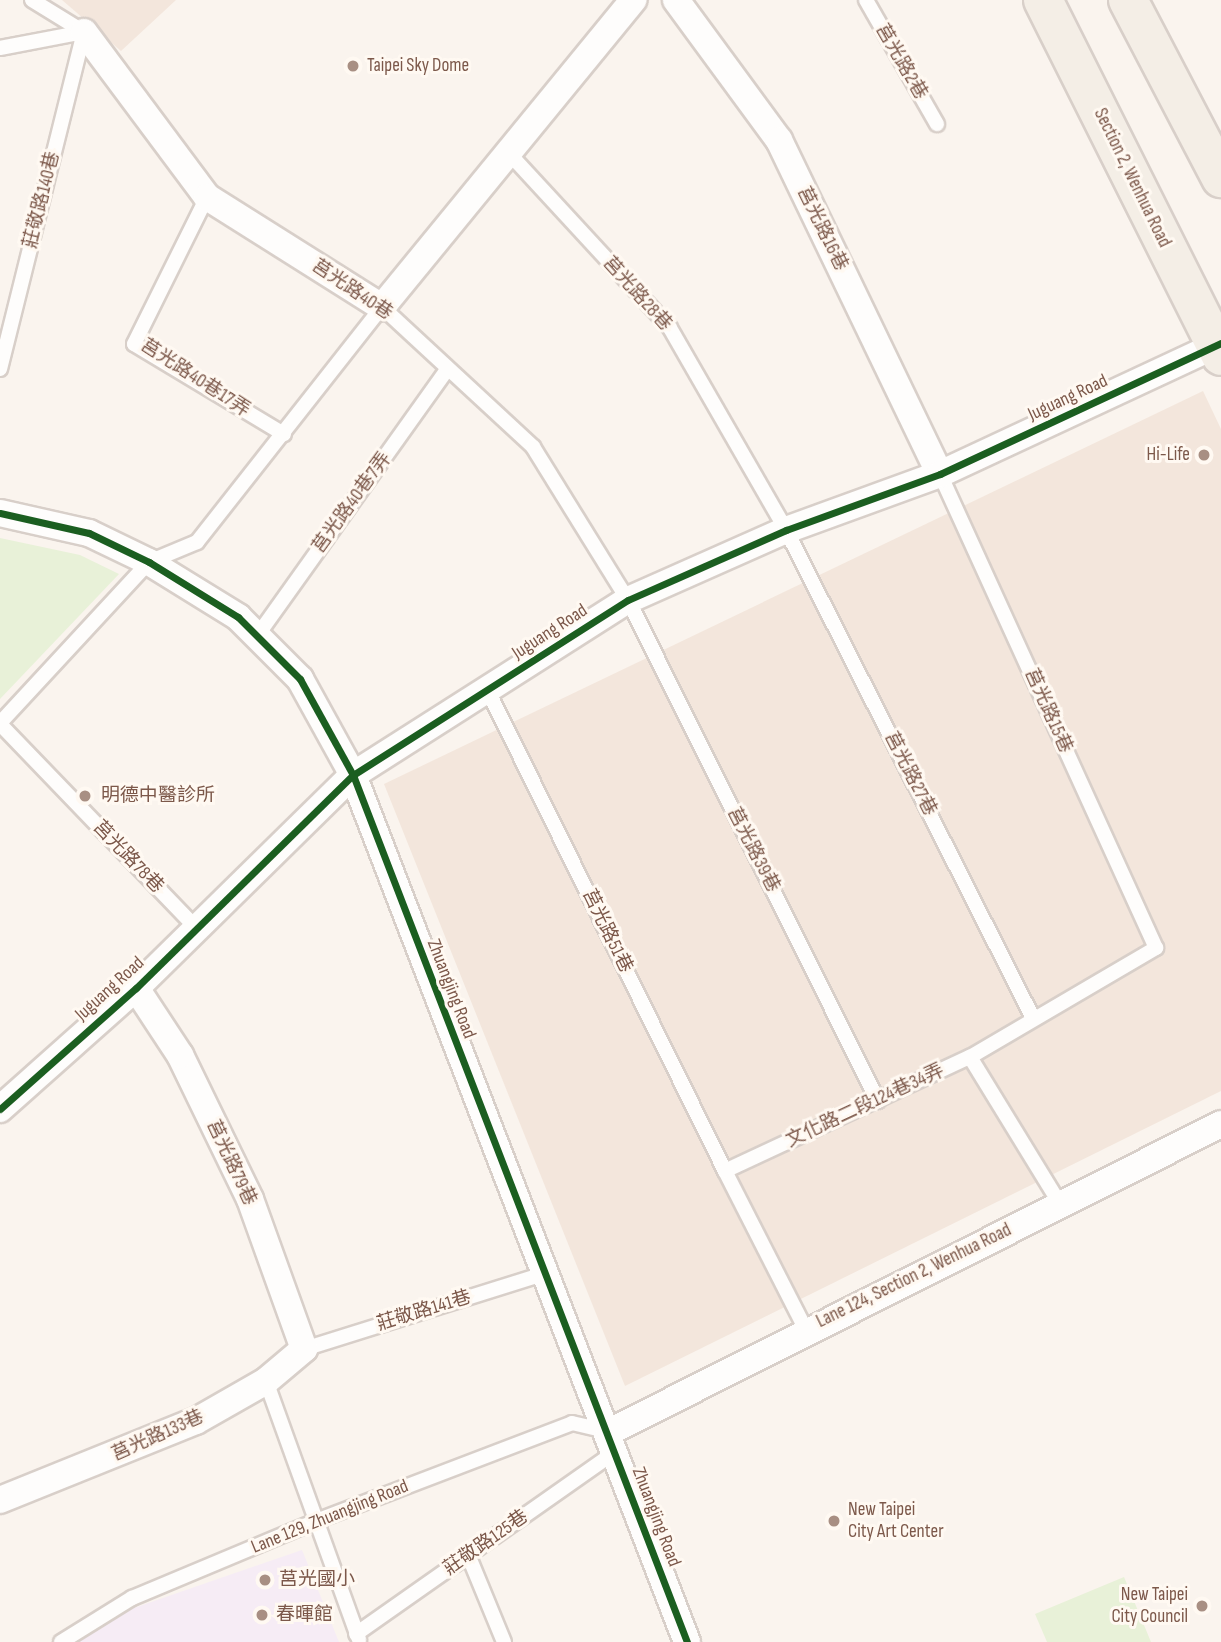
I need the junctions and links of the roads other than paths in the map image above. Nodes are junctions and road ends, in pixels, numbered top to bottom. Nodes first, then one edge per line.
1 (33, 0) edge
2 (633, 0) edge
3 (676, 0) edge
4 (866, 0) edge
5 (1043, 0) edge
6 (1133, 2) edge
7 (84, 32) junction
8 (0, 48) edge
9 (937, 124) dead end
10 (505, 149) junction
11 (1221, 178) edge
12 (207, 197) junction
13 (382, 307) junction
14 (1219, 348) edge
15 (0, 369) edge
16 (447, 370) junction
17 (284, 434) junction
18 (940, 474) junction
19 (0, 513) edge
20 (786, 530) junction
21 (149, 562) junction
22 (628, 600) junction
23 (257, 636) junction
24 (488, 691) junction
25 (0, 724) edge
26 (353, 775) junction
27 (197, 929) junction
28 (1156, 948) joint
29 (136, 988) junction
30 (1033, 1018) junction
31 (970, 1057) junction
32 (878, 1101) junction
33 (0, 1109) edge
34 (1221, 1124) edge
35 (725, 1171) junction
36 (1060, 1204) junction
37 (543, 1274) junction
38 (806, 1330) junction
39 (304, 1349) junction
40 (267, 1381) junction
41 (612, 1442) junction
42 (0, 1500) edge
43 (316, 1521) junction
44 (469, 1557) junction
45 (358, 1638) edge
46 (61, 1642) edge
47 (504, 1642) edge
48 (687, 1642) edge

1 - 7 lane
2 - 10 street
3 - 18 street, 莒光路16巷
4 - 9 lane, 莒光路2巷
5 - 14 main road, Section 2, Wenhua Road
6 - 11 main road
7 - 8 lane
7 - 12 street, 莒光路40巷
7 - 15 lane, 莊敬路140巷
10 - 13 street
10 - 20 lane, 莒光路28巷
12 - 13 street, 莒光路40巷
12 - 17 lane, 莒光路40巷17弄
13 - 16 lane, 莒光路40巷
13 - 17 lane
14 - 18 street, Juguang Road
16 - 22 lane, 莒光路40巷
16 - 23 lane, 莒光路40巷7弄
17 - 21 lane
18 - 20 street, Juguang Road
18 - 28 lane, 莒光路15巷
19 - 21 street, Zhuangjing Road
20 - 22 street, Juguang Road
20 - 30 lane, 莒光路27巷
21 - 23 street, Zhuangjing Road
21 - 25 lane
22 - 24 street, Juguang Road
22 - 32 lane, 莒光路39巷
23 - 26 street, Zhuangjing Road
24 - 26 street, Juguang Road
24 - 35 lane, 莒光路51巷
25 - 27 lane, 莒光路78巷
26 - 27 street, Juguang Road
26 - 37 street, Zhuangjing Road
27 - 29 street, Juguang Road
28 - 30 lane, 文化路二段124巷34弄
29 - 33 street, Juguang Road
29 - 39 street, 莒光路79巷
30 - 31 lane, 文化路二段124巷34弄
31 - 32 lane, 文化路二段124巷34弄
31 - 36 lane
32 - 35 lane, 文化路二段124巷34弄
34 - 36 street, Lane 124, Section 2, Wenhua Road
35 - 38 lane
36 - 38 street, Lane 124, Section 2, Wenhua Road
37 - 39 lane, 莊敬路141巷
37 - 41 street, Zhuangjing Road
38 - 41 street, Lane 124, Section 2, Wenhua Road
39 - 40 street, 莒光路133巷
40 - 42 street, 莒光路133巷
40 - 43 lane
41 - 43 lane, Lane 129, Zhuangjing Road
41 - 44 lane, 莊敬路125巷
41 - 48 street, Zhuangjing Road
43 - 45 lane
43 - 46 lane, Lane 129, Zhuangjing Road
44 - 45 lane, 莊敬路125巷
44 - 47 lane

